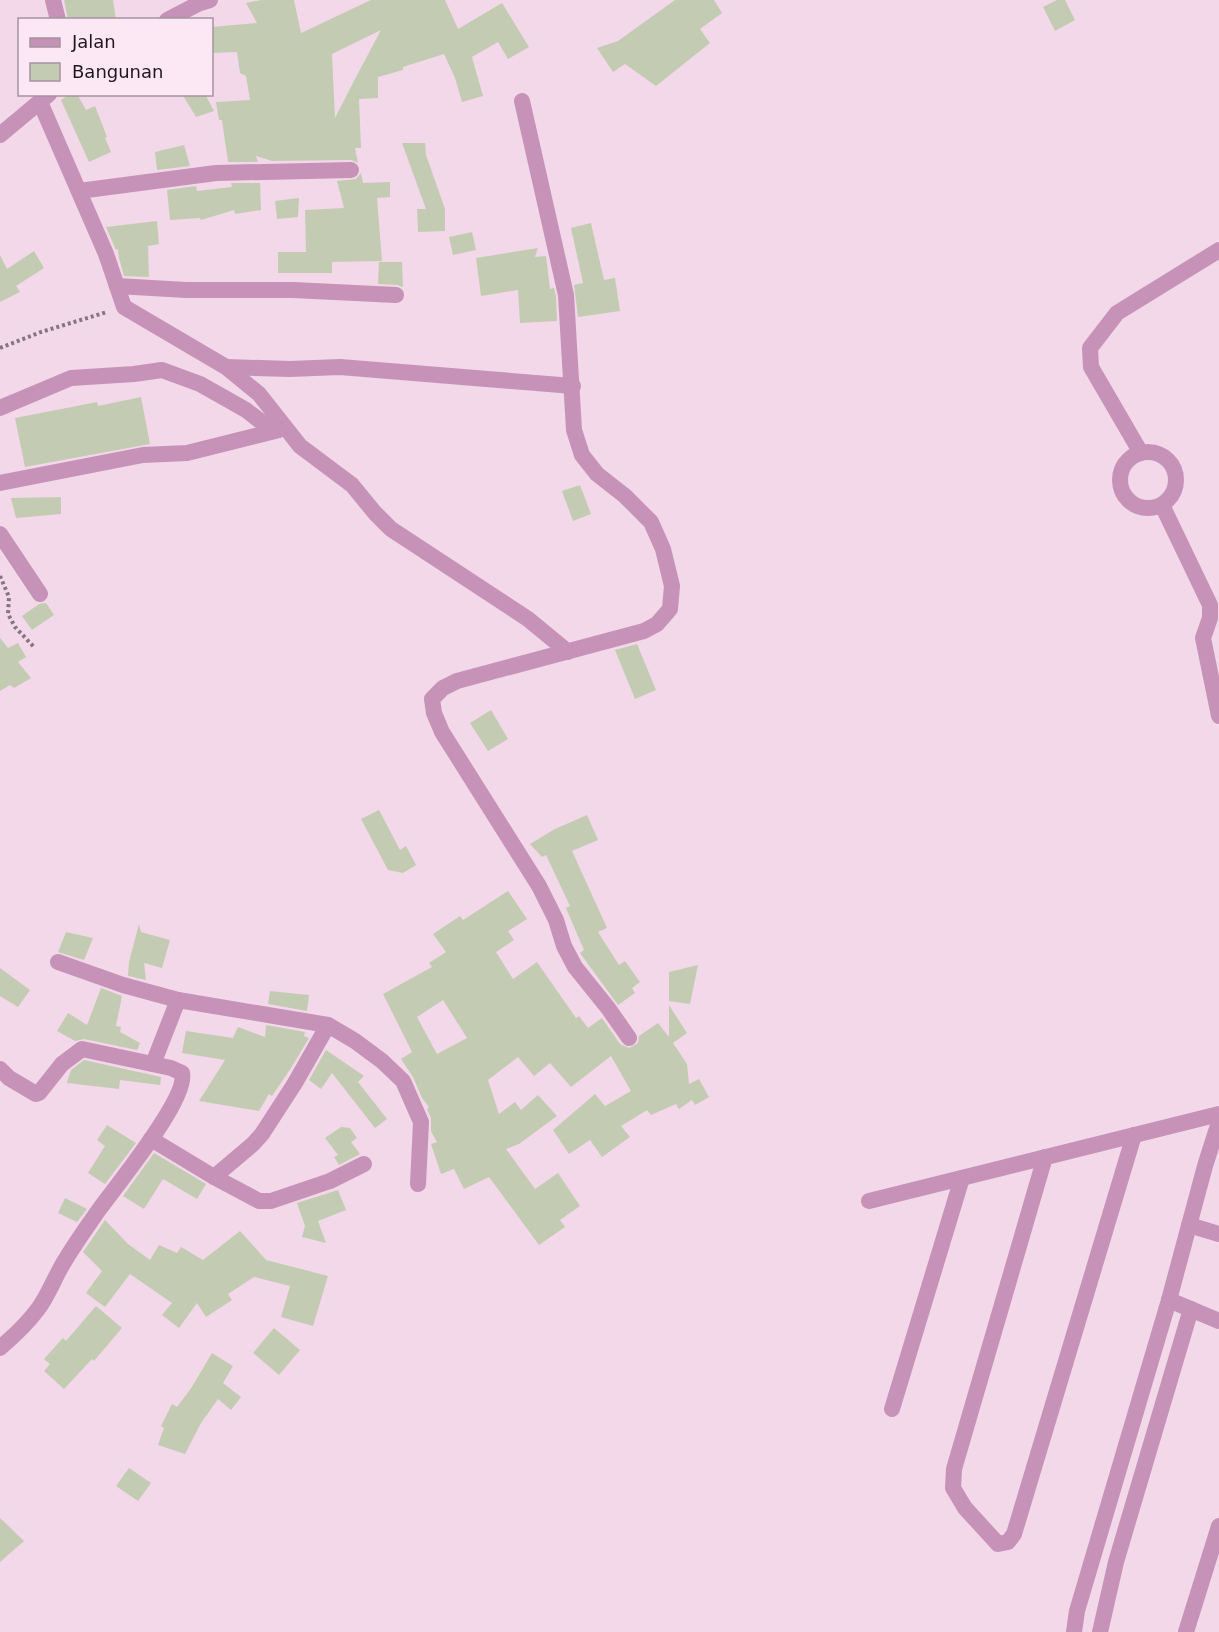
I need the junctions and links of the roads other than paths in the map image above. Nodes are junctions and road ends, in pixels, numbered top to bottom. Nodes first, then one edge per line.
1 (53, 0) edge
2 (210, 0) edge
3 (58, 18) edge
4 (171, 18) edge
5 (45, 98) edge
6 (522, 101) dead end
7 (0, 135) edge
8 (351, 170) dead end
9 (79, 191) junction
10 (1219, 250) edge
11 (117, 286) junction
12 (396, 295) dead end
13 (226, 367) junction
14 (573, 386) junction
15 (0, 408) edge
16 (279, 430) junction
17 (1141, 453) junction
18 (0, 483) edge
19 (1162, 505) junction
20 (0, 534) edge
21 (40, 594) dead end
22 (568, 652) junction
23 (1219, 716) edge
24 (58, 962) dead end
25 (178, 1000) junction
26 (328, 1025) junction
27 (629, 1038) dead end
28 (153, 1064) junction
29 (0, 1069) edge
30 (1219, 1114) edge
31 (1219, 1122) edge
32 (1134, 1135) junction
33 (151, 1139) junction
34 (1045, 1157) junction
35 (364, 1164) dead end
36 (214, 1177) junction
37 (962, 1178) junction
38 (418, 1184) dead end
39 (869, 1201) dead end
40 (1189, 1225) junction
41 (1219, 1234) edge
42 (1169, 1300) junction
43 (1191, 1309) junction
44 (1219, 1322) edge
45 (0, 1348) edge
46 (892, 1409) dead end
47 (1219, 1526) edge
48 (1074, 1632) edge
49 (1100, 1632) edge
50 (1186, 1632) edge

1 - 3 street
2 - 4 street
5 - 7 street
5 - 9 street
6 - 14 street
8 - 9 street
9 - 11 street
10 - 17 street
11 - 12 street
11 - 13 street
13 - 14 street
13 - 16 street
14 - 22 street
15 - 16 street
16 - 18 street
16 - 22 street
17 - 19 street
17 - 19 street
19 - 23 street
20 - 21 street
22 - 27 street
24 - 25 street
25 - 26 street
25 - 28 street
26 - 36 street
26 - 38 street
28 - 29 street
28 - 33 street
30 - 32 street
31 - 40 street
32 - 34 street
32 - 34 street
33 - 36 street
33 - 45 street
34 - 37 street
35 - 36 street
37 - 39 street
37 - 46 street
40 - 41 street
40 - 42 street
42 - 43 street
42 - 48 street
43 - 44 street
43 - 49 street
47 - 50 street

